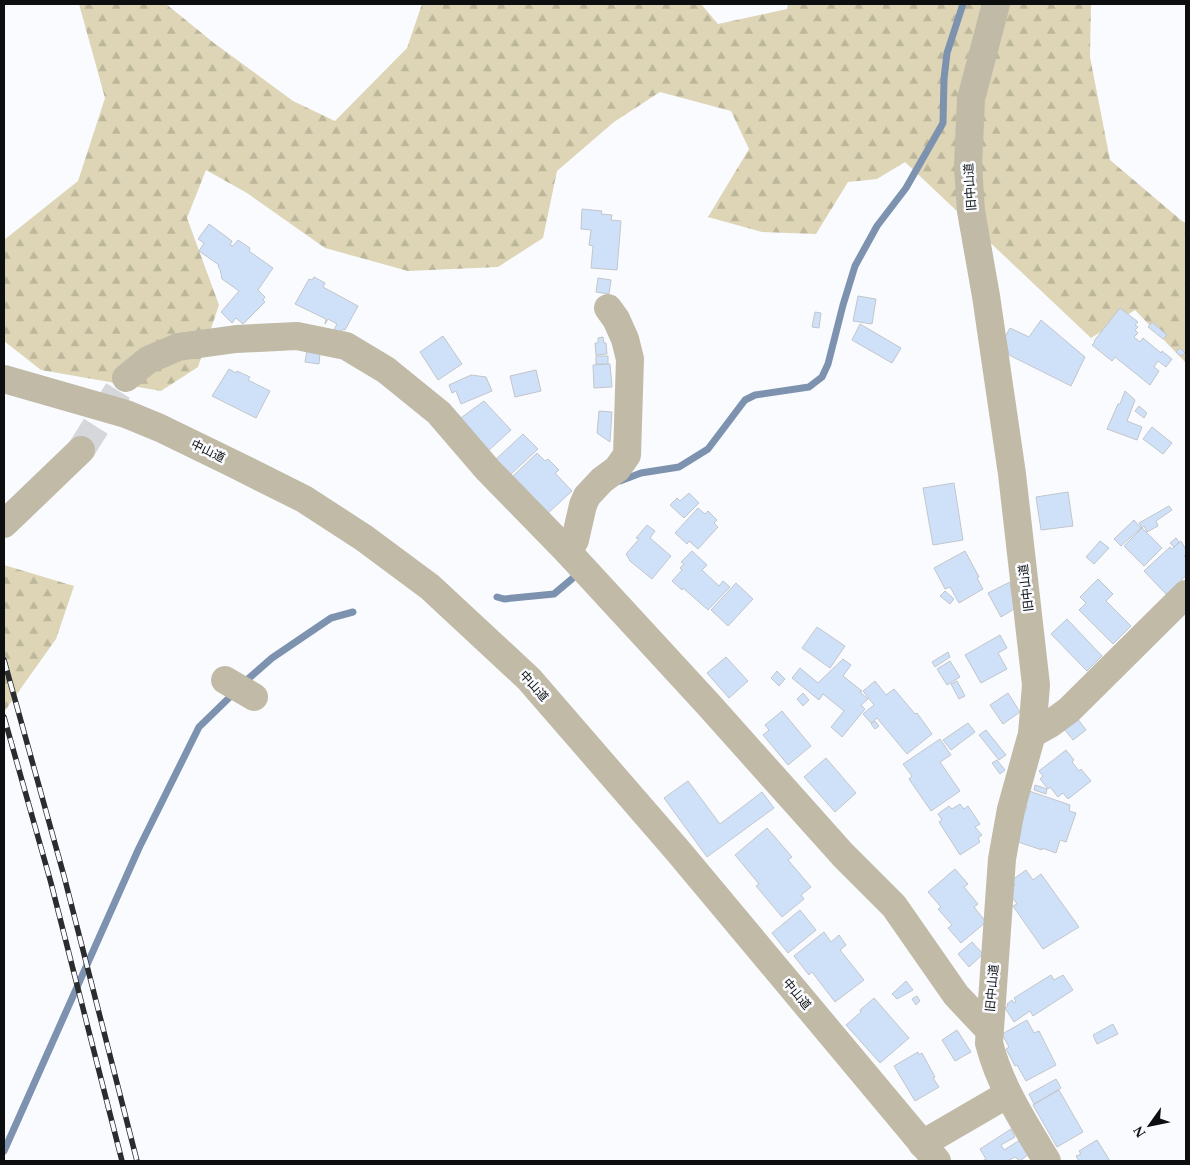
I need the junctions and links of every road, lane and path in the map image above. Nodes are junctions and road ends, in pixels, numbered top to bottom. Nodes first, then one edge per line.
1 (996, 4) edge
2 (608, 308) dead end
3 (126, 378) tunnel mouth
4 (4, 379) edge
5 (80, 450) tunnel mouth
6 (4, 524) edge
7 (568, 552) junction
8 (1186, 594) edge
9 (225, 680) dead end
10 (254, 697) dead end
11 (1032, 734) junction
12 (989, 1030) junction
13 (1008, 1094) junction
14 (929, 1152) edge
15 (1046, 1161) edge

1 - 11 street, 旧中山道
2 - 7 street
3 - 7 street
4 - 14 street, 中山道
5 - 6 street
7 - 12 street
8 - 11 street
9 - 10 street
11 - 12 street, 旧中山道
12 - 13 street, 旧中山道
13 - 14 street
13 - 15 street, 旧中山道

